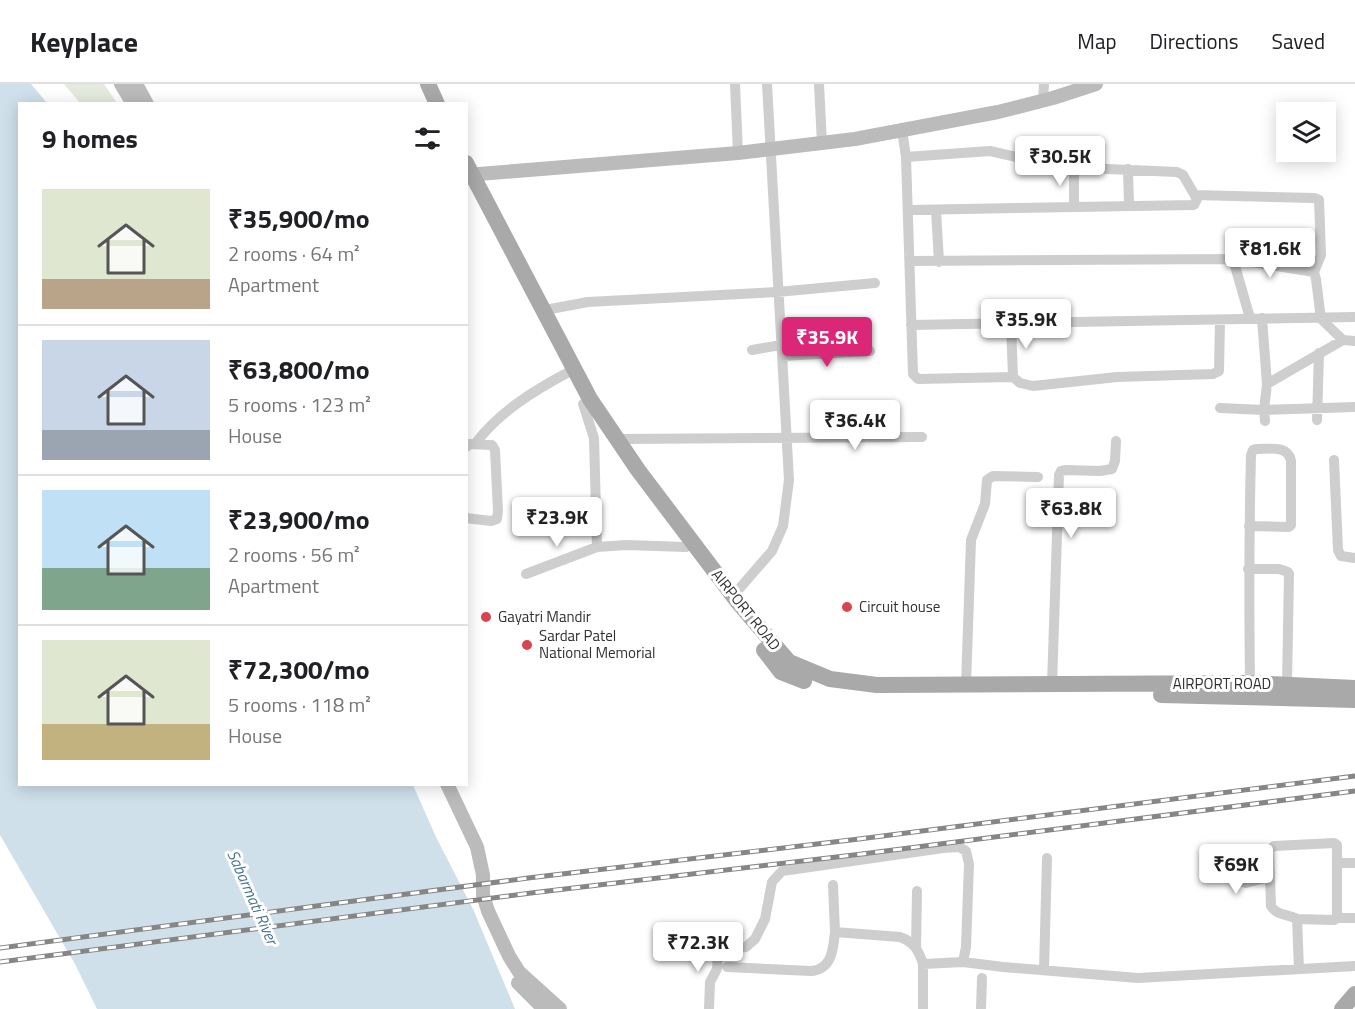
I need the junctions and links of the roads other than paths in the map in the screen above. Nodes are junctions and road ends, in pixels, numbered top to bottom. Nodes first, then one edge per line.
1 (121, 84) edge
2 (136, 84) edge
3 (418, 84) edge
4 (428, 84) edge
5 (735, 84) edge
6 (767, 84) edge
7 (819, 84) edge
8 (1044, 84) edge
9 (1096, 84) edge
10 (1043, 100) junction
11 (132, 102) edge
12 (146, 102) edge
13 (427, 102) edge
14 (436, 102) edge
15 (902, 130) junction
16 (822, 144) junction
17 (771, 149) junction
18 (738, 153) junction
19 (906, 157) junction
20 (1074, 168) junction
21 (1128, 169) junction
22 (468, 173) edge
23 (1195, 195) junction
24 (1129, 206) junction
25 (1074, 207) junction
26 (909, 210) junction
27 (936, 210) junction
28 (1233, 259) junction
29 (910, 261) junction
30 (939, 262) junction
31 (1314, 272) junction
32 (874, 283) dead end
33 (777, 292) junction
34 (544, 310) junction
35 (1355, 317) edge
36 (1250, 318) junction
37 (1262, 318) junction
38 (1321, 319) junction
39 (1220, 321) junction
40 (1011, 324) junction
41 (911, 325) junction
42 (1343, 340) junction
43 (1355, 341) edge
44 (752, 350) dead end
45 (782, 350) junction
46 (870, 351) dead end
47 (1319, 353) junction
48 (567, 373) junction
49 (1013, 377) junction
50 (1268, 384) junction
51 (583, 404) junction
52 (1355, 407) edge
53 (1220, 408) dead end
54 (1317, 414) junction
55 (1264, 416) junction
56 (787, 437) junction
57 (922, 437) dead end
58 (618, 439) junction
59 (1116, 441) dead end
60 (471, 445) edge
61 (1334, 460) dead end
62 (1038, 477) dead end
63 (468, 518) edge
64 (1249, 526) junction
65 (597, 547) junction
66 (686, 547) junction
67 (1355, 558) edge
68 (1248, 569) junction
69 (526, 574) dead end
70 (733, 596) junction
71 (1293, 612) dead end
72 (1250, 683) junction
73 (1290, 684) junction
74 (966, 685) junction
75 (1052, 685) junction
76 (1355, 688) edge
77 (1355, 700) edge
78 (438, 786) edge
79 (448, 786) edge
80 (1047, 858) dead end
81 (1338, 863) junction
82 (1355, 863) edge
83 (1229, 867) dead end
84 (1269, 877) junction
85 (833, 885) dead end
86 (917, 891) dead end
87 (1337, 918) junction
88 (1355, 918) edge
89 (1297, 919) junction
90 (835, 932) junction
91 (915, 947) junction
92 (963, 962) junction
93 (923, 964) junction
94 (1355, 966) edge
95 (727, 967) dead end
96 (1299, 969) junction
97 (1044, 970) junction
98 (982, 978) dead end
99 (1355, 994) edge
100 (544, 1009) edge
101 (560, 1009) edge
102 (709, 1009) edge
103 (923, 1009) edge
104 (981, 1009) edge
105 (1342, 1009) edge

1 - 11 street
2 - 12 street
3 - 13 main road
4 - 14 main road
5 - 18 street
6 - 17 street
7 - 16 street
8 - 10 street
9 - 10 street
10 - 15 street
15 - 16 street
15 - 19 street
16 - 17 street
17 - 18 street
17 - 33 street
18 - 22 street
19 - 20 street
19 - 26 street
20 - 21 street
20 - 25 street
21 - 23 street
21 - 24 street
22 - 34 main road, AIRPORT ROAD
22 - 48 main road, AIRPORT ROAD
23 - 24 street
23 - 31 street
24 - 25 street
25 - 27 street
26 - 27 street
26 - 29 street
27 - 30 street
28 - 30 street
28 - 31 street
28 - 36 street
29 - 30 street
29 - 41 street
31 - 38 street
32 - 33 street
33 - 34 street
33 - 45 street
34 - 58 main road, AIRPORT ROAD
35 - 38 street
36 - 37 street
36 - 39 street
37 - 38 street
37 - 50 street
38 - 42 street
39 - 40 street
39 - 49 street
40 - 41 street
40 - 49 street
41 - 49 street
42 - 43 street
42 - 47 street
44 - 45 street
45 - 46 street
45 - 56 street
47 - 50 street
47 - 54 street
48 - 51 main road, AIRPORT ROAD
48 - 60 street
50 - 55 street
51 - 65 street
51 - 66 main road, AIRPORT ROAD
52 - 54 street
53 - 55 street
54 - 55 street
56 - 57 street
56 - 58 street
56 - 70 street
58 - 70 main road, AIRPORT ROAD
59 - 75 street
60 - 63 street
61 - 67 street
62 - 74 street
64 - 64 street
64 - 68 street
65 - 66 street
65 - 69 street
66 - 77 main road, AIRPORT ROAD
68 - 72 street
68 - 73 street
70 - 74 main road, AIRPORT ROAD
71 - 73 street
72 - 73 main road, AIRPORT ROAD
72 - 75 main road, AIRPORT ROAD
73 - 76 main road, AIRPORT ROAD
74 - 75 main road, AIRPORT ROAD
78 - 100 street
79 - 101 street
80 - 97 street
81 - 82 street
81 - 84 street
81 - 87 street
83 - 84 street
84 - 89 street
85 - 90 street
86 - 91 street
87 - 88 street
87 - 89 street
89 - 96 street
90 - 91 street
90 - 95 street
91 - 93 street
92 - 93 street
92 - 97 street
92 - 102 street
93 - 103 street
94 - 96 street
96 - 97 street
98 - 104 street
99 - 105 main road

